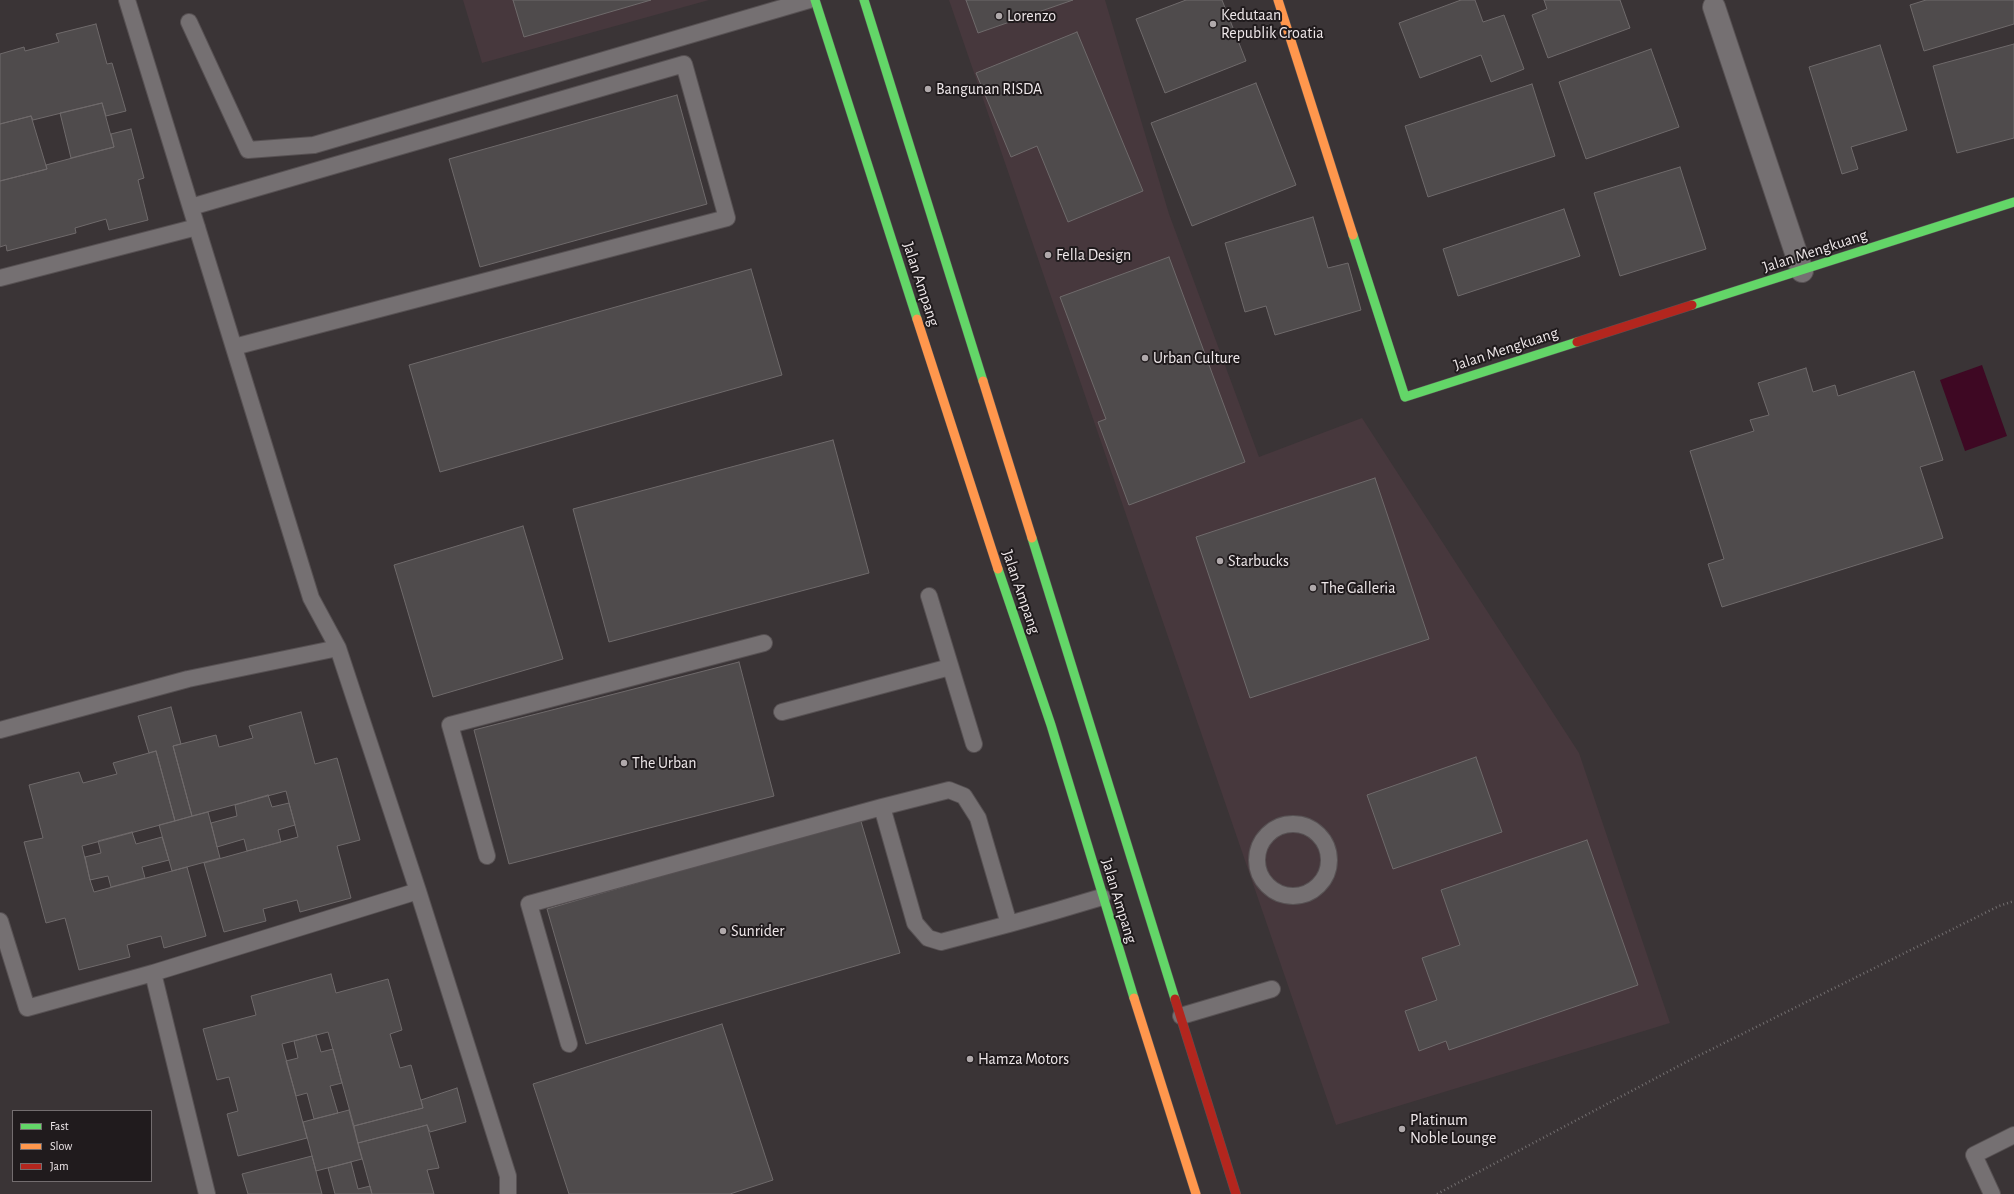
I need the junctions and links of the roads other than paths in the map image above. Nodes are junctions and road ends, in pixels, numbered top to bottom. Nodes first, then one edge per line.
1 (127, 0) edge
2 (809, 0) edge
3 (815, 0) edge
4 (864, 0) edge
5 (1278, 0) edge
6 (1714, 7) dead end
7 (188, 22) dead end
8 (2014, 202) edge
9 (191, 207) junction
10 (197, 227) junction
11 (1802, 271) junction
12 (0, 278) edge
13 (234, 347) junction
14 (929, 596) dead end
15 (764, 643) dead end
16 (338, 648) junction
17 (950, 667) junction
18 (782, 712) dead end
19 (0, 730) edge
20 (974, 744) dead end
21 (882, 807) junction
22 (1305, 826) joint
23 (487, 856) dead end
24 (418, 891) junction
25 (1102, 897) junction
26 (0, 922) edge
27 (1009, 924) junction
28 (153, 973) junction
29 (1272, 990) dead end
30 (1181, 1016) junction
31 (569, 1044) dead end
32 (2014, 1136) edge
33 (207, 1194) edge
34 (508, 1194) edge
35 (1196, 1194) edge
36 (1236, 1194) edge
37 (1992, 1194) edge

1 - 9 lane
2 - 7 lane
3 - 25 main road, Jalan Ampang
4 - 30 main road, Jalan Ampang
5 - 11 main road, Jalan Mengkuang
6 - 11 street
8 - 11 main road, Jalan Mengkuang
9 - 10 lane
9 - 13 lane
10 - 12 lane
10 - 13 lane
13 - 16 lane
14 - 17 lane
15 - 23 lane
16 - 19 lane
16 - 24 lane
17 - 18 lane
17 - 20 lane
21 - 27 lane
21 - 27 lane
21 - 31 lane
22 - 22 lane
24 - 28 lane
24 - 34 lane
25 - 27 lane
25 - 35 main road, Jalan Ampang
26 - 28 lane
28 - 33 lane
29 - 30 lane
30 - 36 main road, Jalan Ampang
32 - 37 lane

